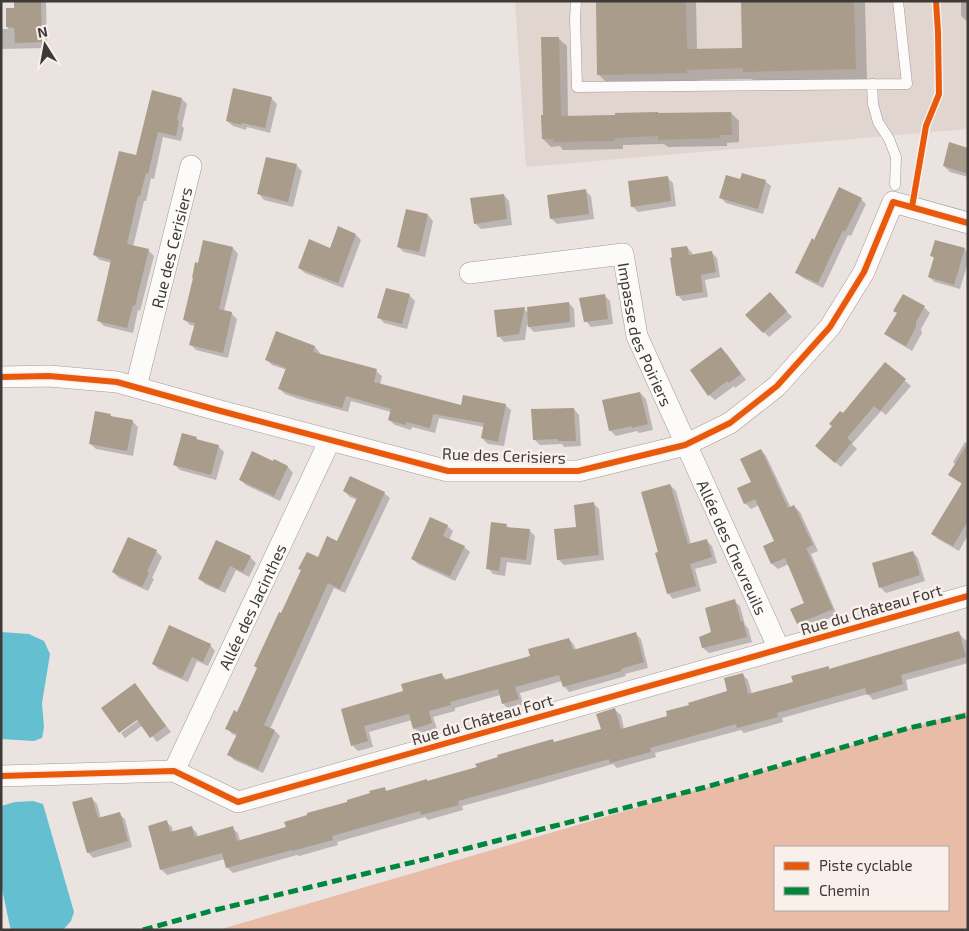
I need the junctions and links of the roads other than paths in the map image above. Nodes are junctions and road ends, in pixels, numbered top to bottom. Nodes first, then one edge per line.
1 (576, 1) edge
2 (898, 1) edge
3 (872, 84) junction
4 (191, 166) dead end
5 (894, 194) junction
6 (968, 223) edge
7 (470, 273) dead end
8 (1, 377) edge
9 (136, 387) junction
10 (330, 440) junction
11 (686, 445) junction
12 (968, 596) edge
13 (779, 649) junction
14 (174, 771) junction
15 (1, 776) edge

1 - 3 lane
2 - 3 lane
3 - 5 lane
4 - 9 street, Rue des Cerisiers
5 - 6 street
5 - 11 street, Rue des Cerisiers
7 - 11 street, Impasse des Poiriers
8 - 9 street, Rue des Cerisiers
9 - 10 street, Rue des Cerisiers
10 - 11 street, Rue des Cerisiers
10 - 14 street, Allée des Jacinthes
11 - 13 street, Allée des Chevreuils
12 - 13 street, Rue du Château Fort
13 - 14 street, Rue du Château Fort
14 - 15 street, Rue du Château Fort

